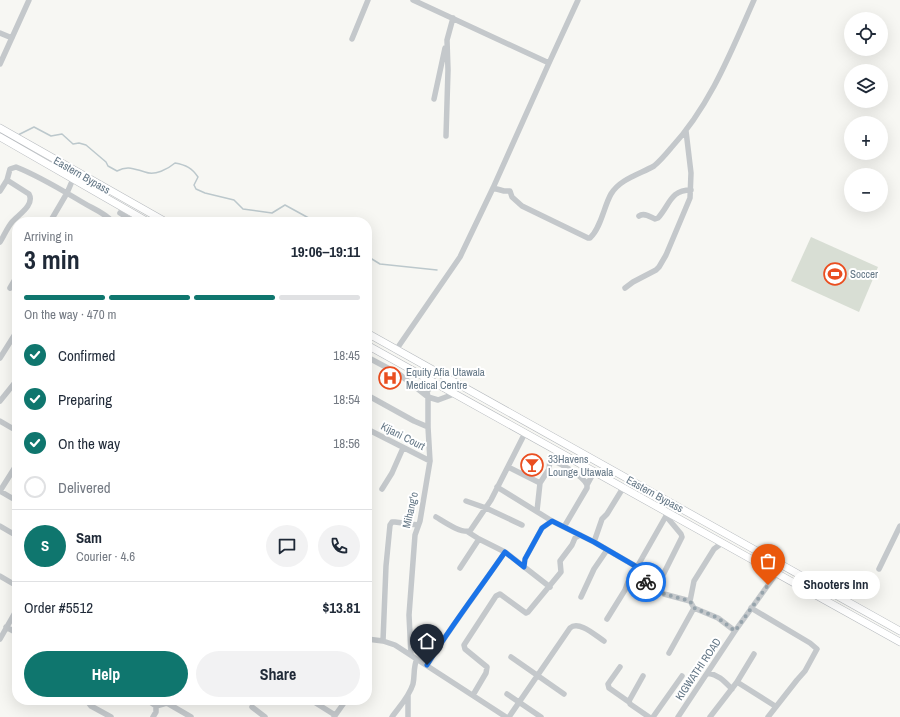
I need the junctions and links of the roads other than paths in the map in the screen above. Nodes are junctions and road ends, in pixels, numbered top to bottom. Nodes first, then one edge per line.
1 (29, 0) edge
2 (368, 0) edge
3 (413, 0) edge
4 (578, 0) edge
5 (754, 0) edge
6 (453, 18) junction
7 (0, 33) edge
8 (12, 38) junction
9 (352, 39) dead end
10 (447, 40) junction
11 (548, 62) junction
12 (0, 64) edge
13 (434, 99) dead end
14 (0, 128) edge
15 (686, 131) junction
16 (446, 136) dead end
17 (0, 137) edge
18 (73, 179) junction
19 (7, 180) junction
20 (1, 188) edge
21 (493, 188) junction
22 (691, 190) junction
23 (67, 193) junction
24 (121, 210) junction
25 (639, 216) dead end
26 (18, 217) edge
27 (53, 217) edge
28 (108, 217) edge
29 (117, 217) edge
30 (129, 217) edge
31 (137, 217) edge
32 (157, 217) edge
33 (12, 222) edge
34 (0, 242) edge
35 (12, 285) edge
36 (10, 288) dead end
37 (625, 288) dead end
38 (372, 336) edge
39 (12, 339) edge
40 (372, 348) edge
41 (396, 350) junction
42 (0, 358) edge
43 (372, 360) edge
44 (404, 366) junction
45 (399, 374) junction
46 (433, 382) junction
47 (12, 386) edge
48 (454, 394) junction
49 (428, 397) junction
50 (372, 398) edge
51 (0, 401) edge
52 (0, 421) edge
53 (428, 427) junction
54 (12, 428) edge
55 (372, 431) edge
56 (525, 433) junction
57 (403, 448) junction
58 (430, 461) junction
59 (508, 466) junction
60 (594, 472) junction
61 (12, 475) edge
62 (540, 482) junction
63 (587, 485) junction
64 (497, 487) junction
65 (623, 488) junction
66 (382, 489) dead end
67 (0, 491) edge
68 (12, 498) edge
69 (466, 501) dead end
70 (486, 508) junction
71 (536, 510) junction
72 (669, 515) junction
73 (436, 517) dead end
74 (552, 521) junction
75 (418, 525) junction
76 (522, 525) dead end
77 (0, 526) edge
78 (900, 526) edge
79 (564, 527) junction
80 (468, 532) junction
81 (12, 533) edge
82 (580, 535) junction
83 (479, 539) junction
84 (594, 542) junction
85 (722, 543) junction
86 (607, 550) junction
87 (505, 552) junction
88 (524, 567) junction
89 (637, 567) junction
90 (460, 568) dead end
91 (879, 569) dead end
92 (776, 574) junction
93 (0, 576) edge
94 (636, 578) junction
95 (12, 583) edge
96 (550, 587) junction
97 (656, 587) junction
98 (581, 598) dead end
99 (690, 601) junction
100 (694, 608) junction
101 (751, 608) junction
102 (12, 617) edge
103 (607, 619) dead end
104 (6, 627) junction
105 (12, 630) edge
106 (735, 631) junction
107 (900, 631) edge
108 (0, 639) edge
109 (372, 640) edge
110 (383, 641) junction
111 (604, 641) dead end
112 (900, 642) edge
113 (669, 653) dead end
114 (754, 654) dead end
115 (411, 655) junction
116 (511, 657) dead end
117 (417, 658) junction
118 (427, 665) junction
119 (620, 667) dead end
120 (708, 673) junction
121 (538, 675) junction
122 (643, 676) dead end
123 (682, 676) dead end
124 (737, 682) junction
125 (732, 689) junction
126 (507, 694) dead end
127 (564, 694) dead end
128 (408, 695) junction
129 (473, 695) junction
130 (629, 702) junction
131 (519, 703) junction
132 (90, 705) edge
133 (160, 705) edge
134 (170, 705) edge
135 (318, 705) edge
136 (342, 705) edge
137 (156, 706) joint
138 (775, 706) junction
139 (252, 707) dead end
140 (334, 716) edge
141 (111, 717) edge
142 (153, 717) edge
143 (191, 717) edge
144 (265, 717) edge
145 (392, 717) edge
146 (408, 717) edge
147 (506, 717) edge
148 (509, 717) edge
149 (541, 717) edge
150 (649, 717) edge
151 (653, 717) edge
152 (678, 717) edge
153 (710, 717) edge
154 (768, 717) edge

1 - 8 street
2 - 9 street
3 - 6 street
4 - 11 street
5 - 15 street
6 - 10 street
6 - 11 street
7 - 8 street
8 - 12 street
10 - 13 street
10 - 16 street
11 - 21 street
14 - 32 main road, Eastern Bypass
15 - 21 street
15 - 22 street
17 - 18 main road, Eastern Bypass
18 - 23 street
18 - 24 main road, Eastern Bypass
19 - 20 street
19 - 23 street
19 - 26 street
21 - 41 street
22 - 25 street
22 - 37 street
23 - 27 street
23 - 28 street
24 - 29 street
24 - 30 street
24 - 31 main road, Eastern Bypass
33 - 34 street
35 - 36 street
38 - 41 main road, Eastern Bypass
39 - 42 street
40 - 44 main road, Eastern Bypass
41 - 107 main road, Eastern Bypass
43 - 45 street
44 - 45 street
44 - 46 main road, Eastern Bypass
45 - 49 street
46 - 48 main road, Eastern Bypass
46 - 49 street, Mihang'o
47 - 51 street
48 - 49 street
48 - 56 main road, Eastern Bypass
49 - 53 street, Mihang'o
50 - 53 street
52 - 54 street
53 - 58 street, Mihang'o
55 - 57 street, Kijani Court
56 - 59 street
56 - 60 main road, Eastern Bypass
57 - 58 street, Kijani Court
57 - 66 street
58 - 75 street, Mihang'o
59 - 62 street
59 - 64 street
60 - 63 street
60 - 65 main road, Eastern Bypass
61 - 67 street
62 - 63 street
62 - 71 street
63 - 79 street
64 - 70 street
64 - 71 street
65 - 72 main road, Eastern Bypass
65 - 84 street
67 - 68 street
69 - 70 street
70 - 76 street
70 - 80 street
71 - 74 street
72 - 85 main road, Eastern Bypass
72 - 89 street
72 - 97 street
73 - 80 street
74 - 79 street
74 - 88 street
75 - 110 street
75 - 115 street, Mihang'o
77 - 81 street
78 - 91 street
79 - 82 street
80 - 83 street
82 - 84 street
82 - 96 street
83 - 87 street
83 - 90 street
84 - 86 street
85 - 92 main road, Eastern Bypass
85 - 99 street
86 - 89 street
86 - 98 street
87 - 88 street
87 - 118 street
88 - 96 street
89 - 94 street
92 - 101 street, KIGWATHI ROAD
92 - 112 main road, Eastern Bypass
93 - 95 street
94 - 97 street
94 - 103 street
96 - 129 street
97 - 99 street
99 - 100 street
100 - 106 street
100 - 113 street
101 - 106 street, KIGWATHI ROAD
101 - 138 street
102 - 104 street
104 - 105 street
104 - 108 street
106 - 120 street, KIGWATHI ROAD
109 - 110 street
110 - 115 street
111 - 121 street
114 - 124 street
115 - 117 street
116 - 121 street
117 - 118 street
117 - 128 street
118 - 129 street
119 - 130 street
120 - 125 street
120 - 152 street, KIGWATHI ROAD
121 - 127 street
121 - 131 street
122 - 130 street
123 - 151 street
124 - 125 street
124 - 138 street
125 - 153 street
126 - 131 street
128 - 145 street
128 - 146 street
129 - 147 street
130 - 150 street
131 - 148 street
131 - 149 street
132 - 141 street
133 - 137 street
134 - 143 street
135 - 140 street
136 - 140 street
137 - 142 street
138 - 154 street
139 - 144 street

